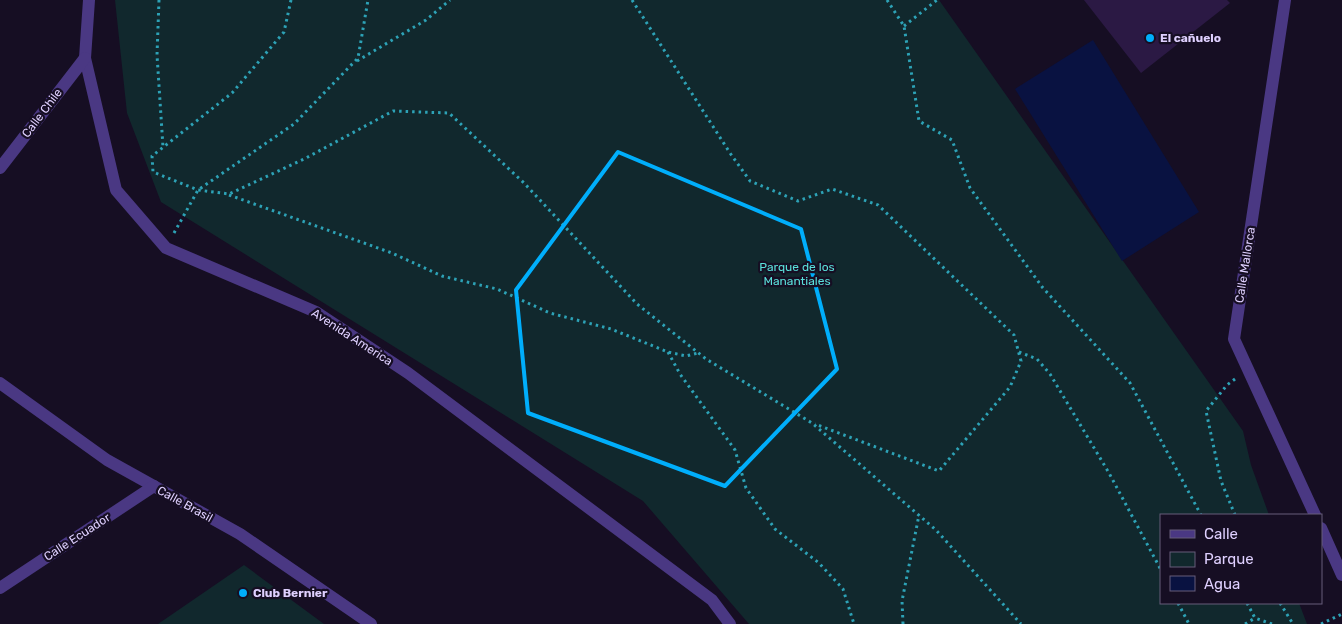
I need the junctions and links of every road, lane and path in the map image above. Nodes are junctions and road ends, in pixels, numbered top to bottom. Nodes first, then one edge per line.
1 (89, 0) edge
2 (159, 0) edge
3 (291, 0) edge
4 (368, 0) edge
5 (450, 0) edge
6 (632, 0) edge
7 (887, 0) edge
8 (937, 0) edge
9 (1285, 0) edge
10 (904, 26) junction
11 (85, 58) junction
12 (352, 64) junction
13 (163, 148) junction
14 (0, 168) edge
15 (198, 190) junction
16 (229, 194) junction
17 (166, 248) junction
18 (668, 352) junction
19 (1019, 352) junction
20 (698, 354) junction
21 (1248, 370) junction
22 (0, 383) edge
23 (812, 423) junction
24 (154, 486) junction
25 (1200, 514) edge
26 (1235, 514) edge
27 (1315, 514) edge
28 (919, 515) junction
29 (1322, 530) edge
30 (1160, 568) edge
31 (1342, 575) edge
32 (0, 588) edge
33 (1179, 604) edge
34 (1247, 604) edge
35 (1281, 604) edge
36 (1342, 614) edge
37 (1254, 618) junction
38 (371, 624) edge
39 (730, 624) edge
40 (854, 624) edge
41 (903, 624) edge
42 (1020, 624) edge
43 (1190, 624) edge
44 (1245, 624) edge
45 (1272, 624) edge
46 (1293, 624) edge
47 (1321, 624) edge

1 - 11 street, Avenida America
2 - 13 path
3 - 13 path
4 - 12 path
5 - 12 path
6 - 19 path
7 - 10 path
8 - 10 path
9 - 21 street, Calle Mallorca
10 - 25 path
11 - 14 street, Calle Chile
11 - 17 street, Avenida America
12 - 15 path
13 - 15 path
15 - 16 path
15 - 17 path
16 - 18 path
16 - 20 path
17 - 39 street, Avenida America
18 - 20 path
18 - 40 path
19 - 23 path
19 - 30 path
20 - 23 path
21 - 26 path
21 - 27 street, Calle Mallorca
22 - 24 street, Calle Brasil
23 - 28 path
24 - 32 street, Calle Ecuador
24 - 38 street, Calle Brasil
28 - 41 path
28 - 42 path
29 - 31 street
33 - 43 path
34 - 37 path
35 - 46 path
36 - 47 path
37 - 44 path
37 - 45 path

